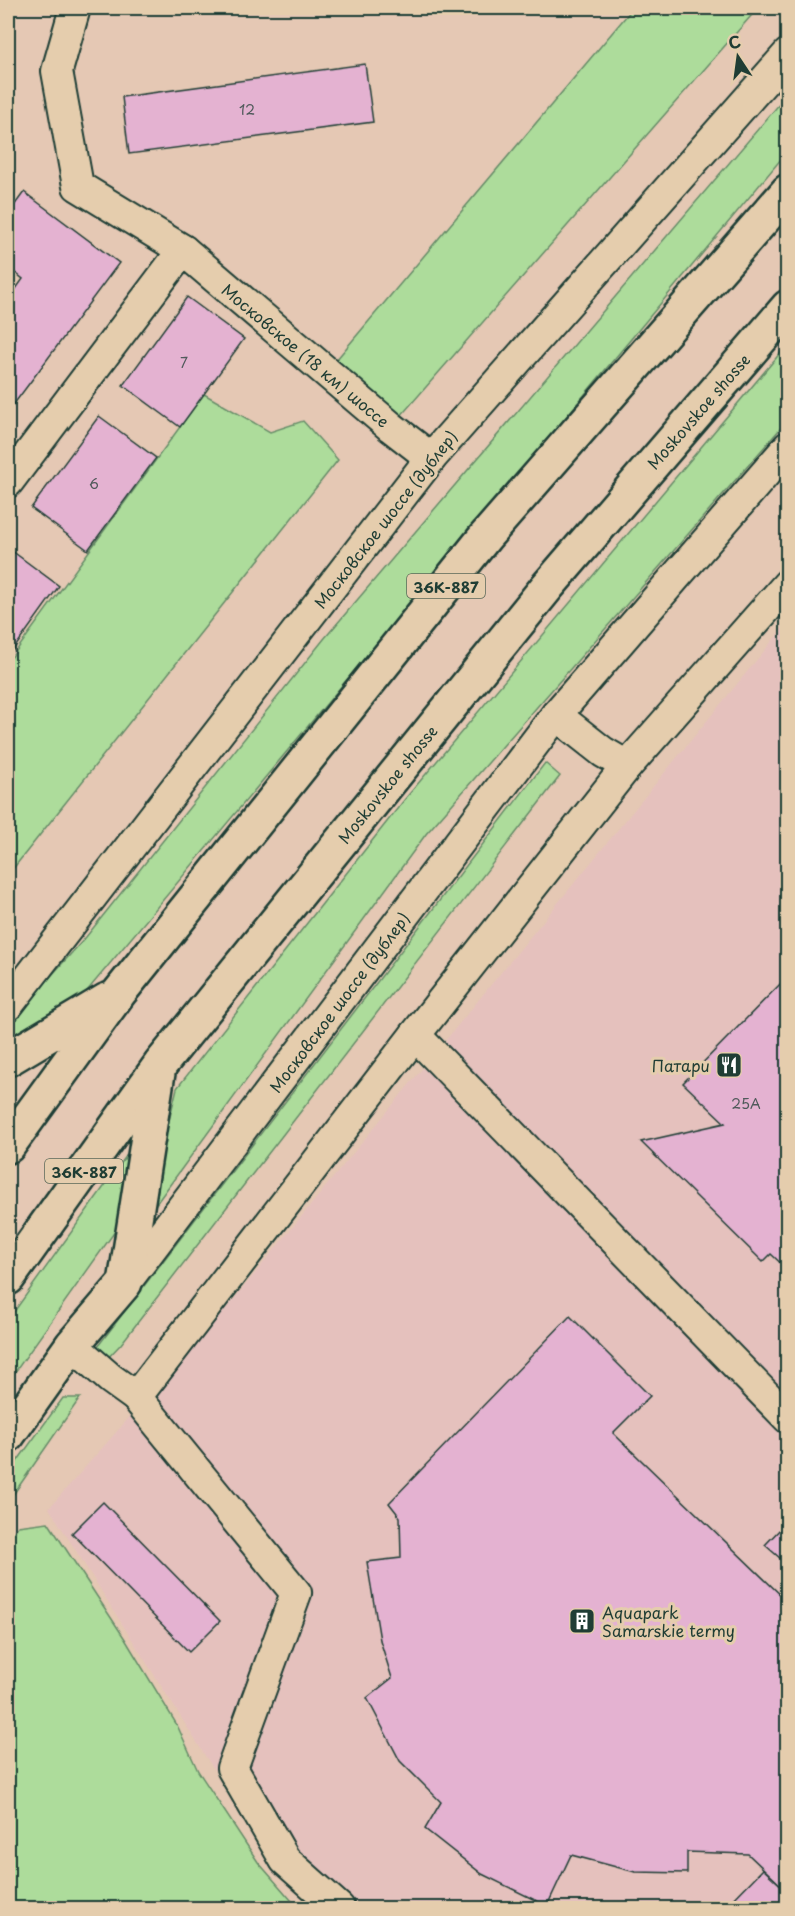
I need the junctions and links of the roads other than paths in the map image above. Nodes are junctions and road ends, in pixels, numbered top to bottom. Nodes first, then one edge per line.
1 (75, 8) edge
2 (788, 54) edge
3 (788, 191) edge
4 (183, 250) junction
5 (788, 307) edge
6 (788, 447) edge
7 (430, 458) junction
8 (8, 482) edge
9 (788, 584) edge
10 (556, 715) junction
11 (627, 766) junction
12 (119, 993) junction
13 (8, 1005) edge
14 (415, 1035) junction
15 (8, 1059) edge
16 (160, 1065) junction
17 (8, 1146) edge
18 (8, 1278) edge
19 (125, 1283) junction
20 (72, 1345) junction
21 (136, 1397) junction
22 (788, 1418) edge
23 (8, 1435) edge
24 (339, 1908) edge

1 - 4 street, Московское (18 км) шоссе
2 - 7 street, Московское шоссе (дублер)
3 - 12 main road, 36К-887
4 - 7 street, Московское (18 км) шоссе
4 - 8 street
5 - 16 main road, Moskovskoe shosse / 36К-887
6 - 10 street, Московское шоссе (дублер)
7 - 13 street, Московское шоссе (дублер)
9 - 11 street
10 - 11 street
10 - 19 street, Московское шоссе (дублер)
11 - 14 street
12 - 15 main road
12 - 17 main road, 36К-887
14 - 21 street
14 - 22 street
16 - 18 main road, Moskovskoe shosse / 36К-887
16 - 19 main road
19 - 20 main road
20 - 21 street
20 - 23 main road
21 - 24 street

